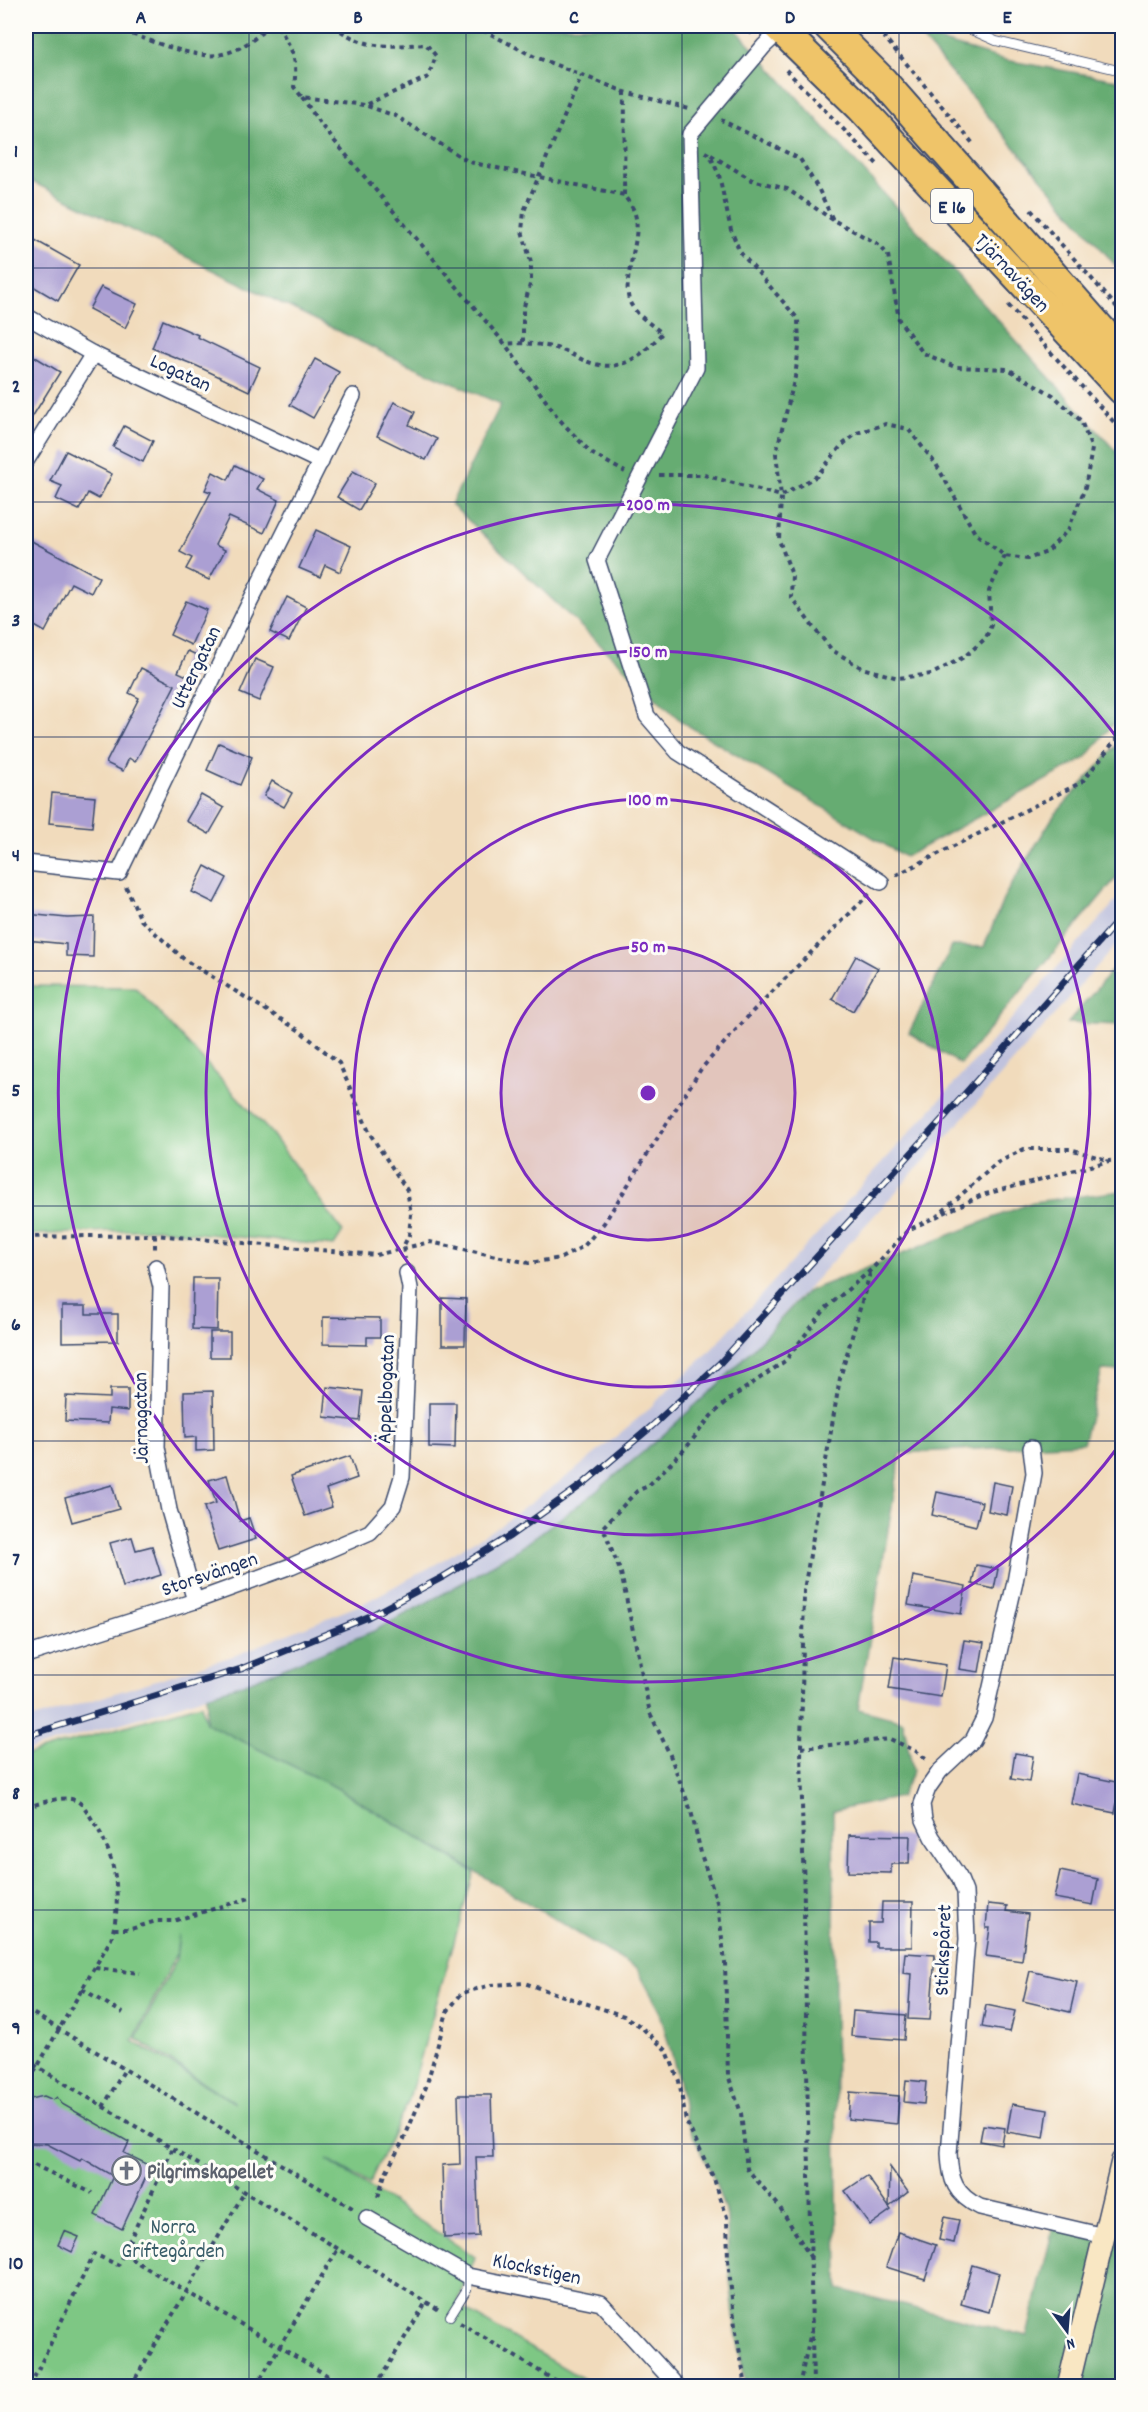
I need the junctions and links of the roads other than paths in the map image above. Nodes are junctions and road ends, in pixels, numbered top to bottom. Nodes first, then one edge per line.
1 (962, 26) edge
2 (833, 27) edge
3 (774, 34) edge
4 (1122, 71) edge
5 (26, 316) edge
6 (1122, 353) edge
7 (93, 354) junction
8 (1122, 390) edge
9 (353, 396) dead end
10 (26, 461) edge
11 (321, 462) junction
12 (26, 863) edge
13 (881, 882) road end
14 (156, 1267) dead end
15 (407, 1273) road end
16 (1031, 1448) dead end
17 (393, 1506) joint
18 (195, 1601) junction
19 (26, 1655) edge
20 (1122, 2161) edge
21 (367, 2218) road end
22 (1104, 2236) junction
23 (468, 2276) junction
24 (450, 2316) road end
25 (677, 2386) edge
26 (1068, 2386) edge

1 - 4 lane
2 - 6 highway, Tjärnavägen / E 16
3 - 8 highway, Tjärnavägen / E 16
3 - 13 street
5 - 7 street, Logatan
7 - 10 street
7 - 11 street, Logatan
9 - 11 street, Uttergatan
11 - 12 street, Uttergatan
14 - 18 street, Järnagatan
15 - 17 street, Äppelbogatan
16 - 22 street, Stickspåret
17 - 18 street, Storsvängen
18 - 19 street, Storsvängen
20 - 22 street
21 - 23 street, Klockstigen
22 - 26 street
23 - 24 lane
23 - 25 street, Klockstigen

